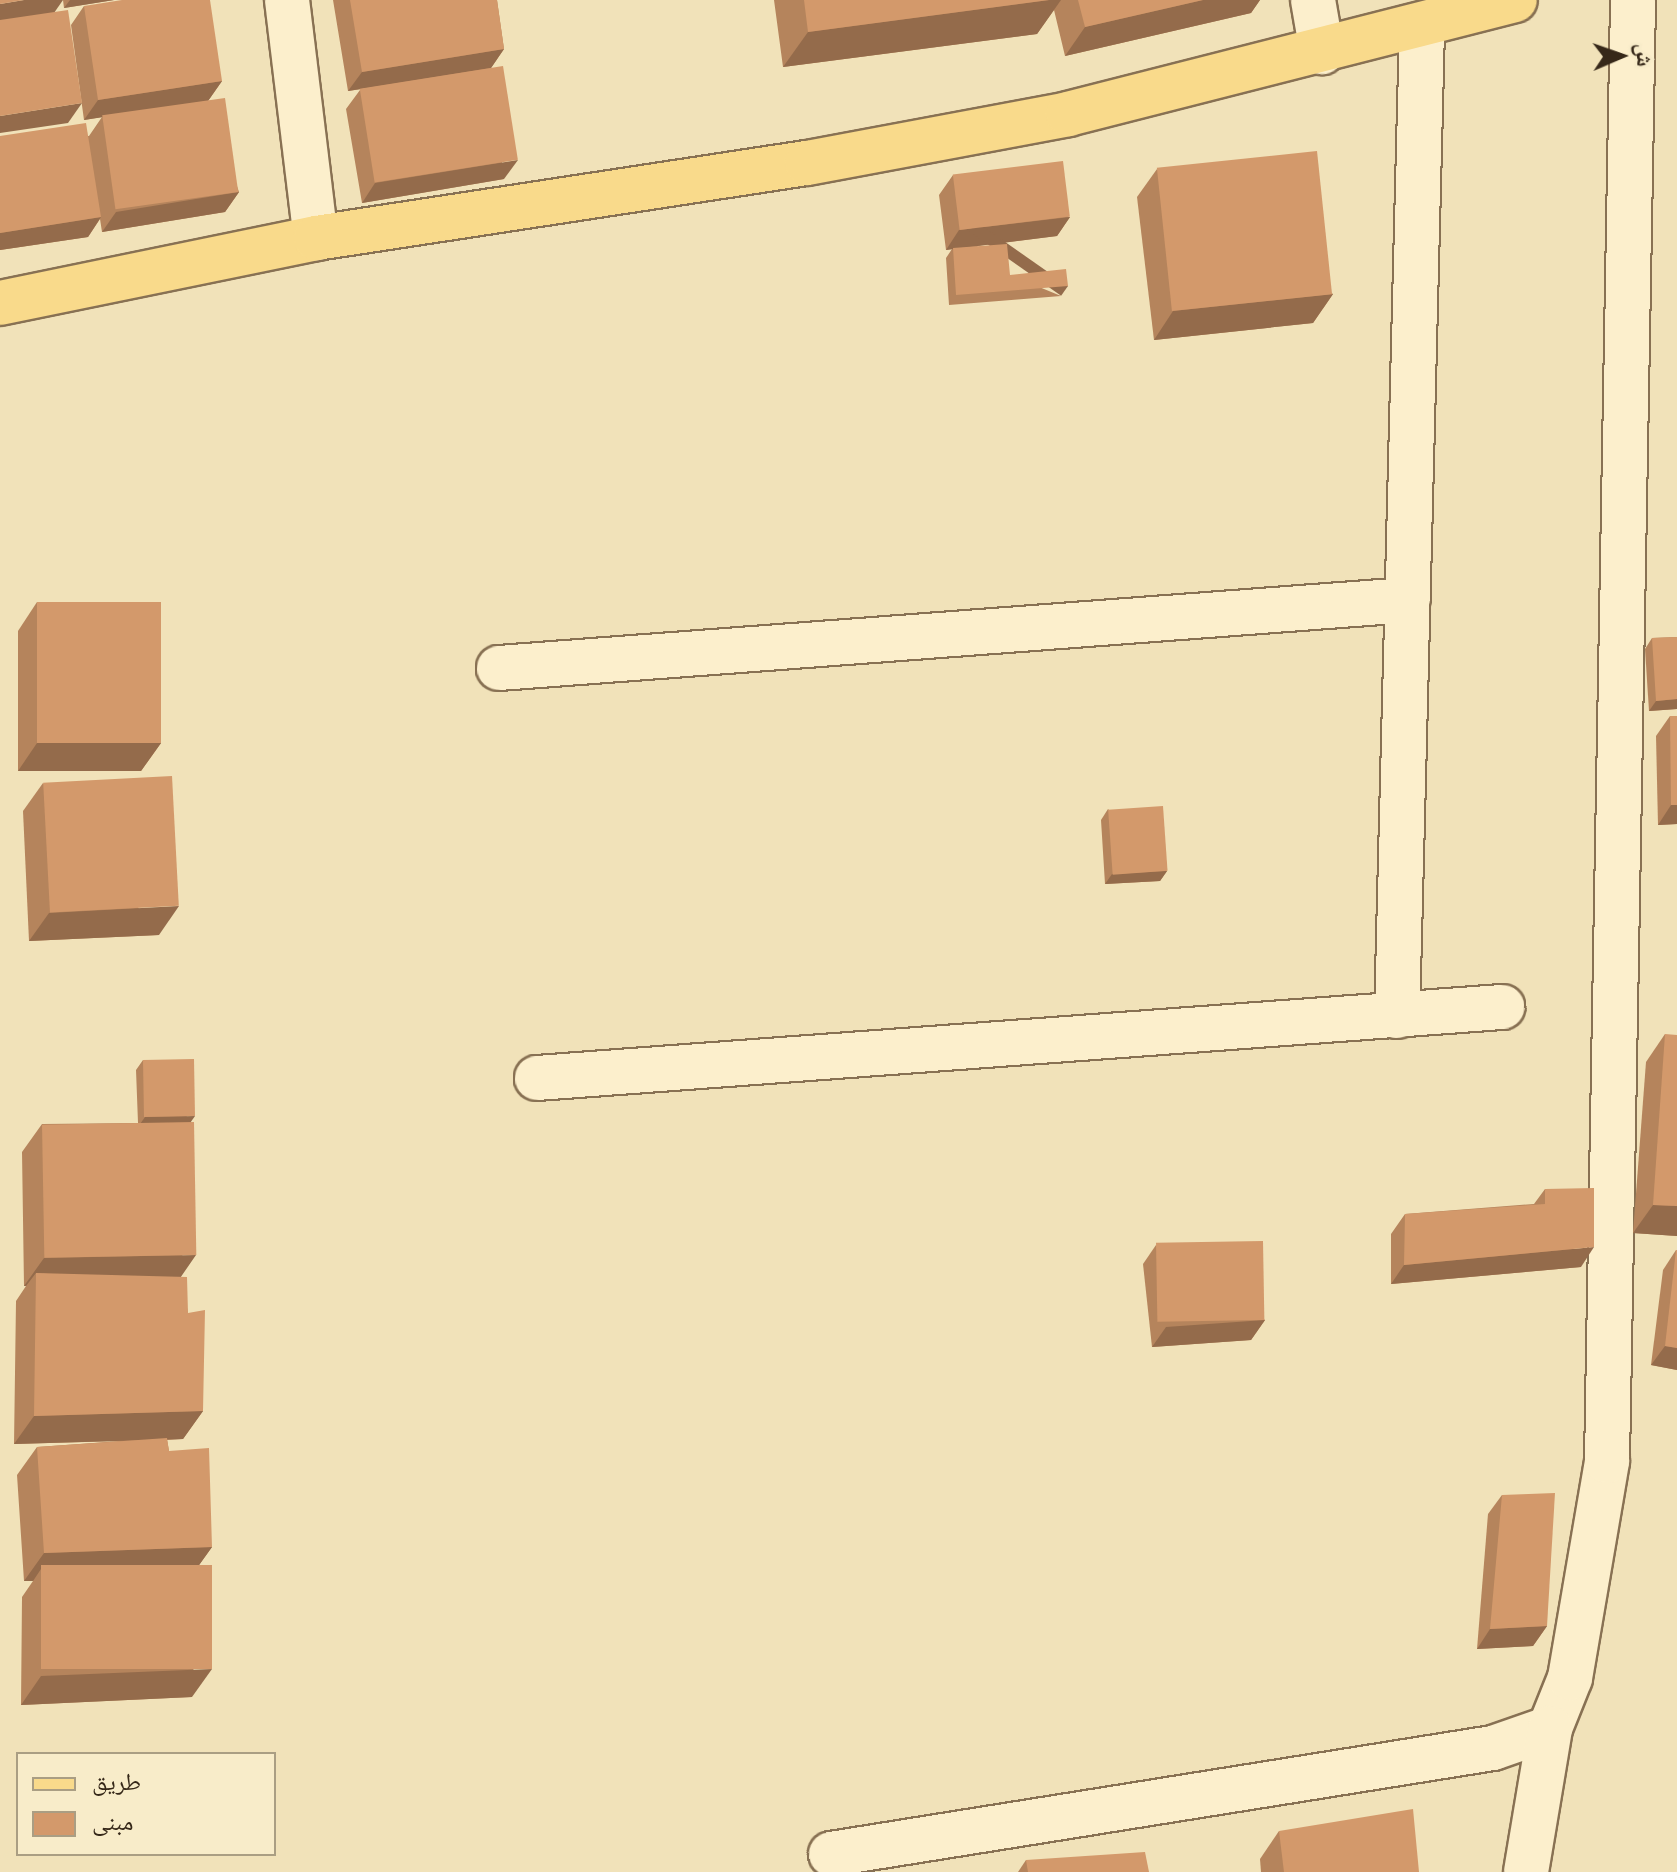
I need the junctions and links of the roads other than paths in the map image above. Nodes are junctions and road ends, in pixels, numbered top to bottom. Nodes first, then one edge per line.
1 (287, 0) edge
2 (1313, 0) edge
3 (1515, 0) edge
4 (1633, 0) edge
5 (1422, 25) junction
6 (1322, 52) junction
7 (316, 238) junction
8 (0, 303) edge
9 (1407, 600) junction
10 (499, 668) dead end
11 (1502, 1007) dead end
12 (1397, 1016) junction
13 (537, 1078) dead end
14 (1550, 1728) junction
15 (831, 1854) dead end
16 (1526, 1872) edge

1 - 7 street
2 - 6 street
3 - 5 main road
4 - 14 street
5 - 6 main road
5 - 9 street
6 - 7 main road
7 - 8 main road
9 - 10 street
9 - 12 street
11 - 12 street
12 - 13 street
14 - 15 street
14 - 16 street

